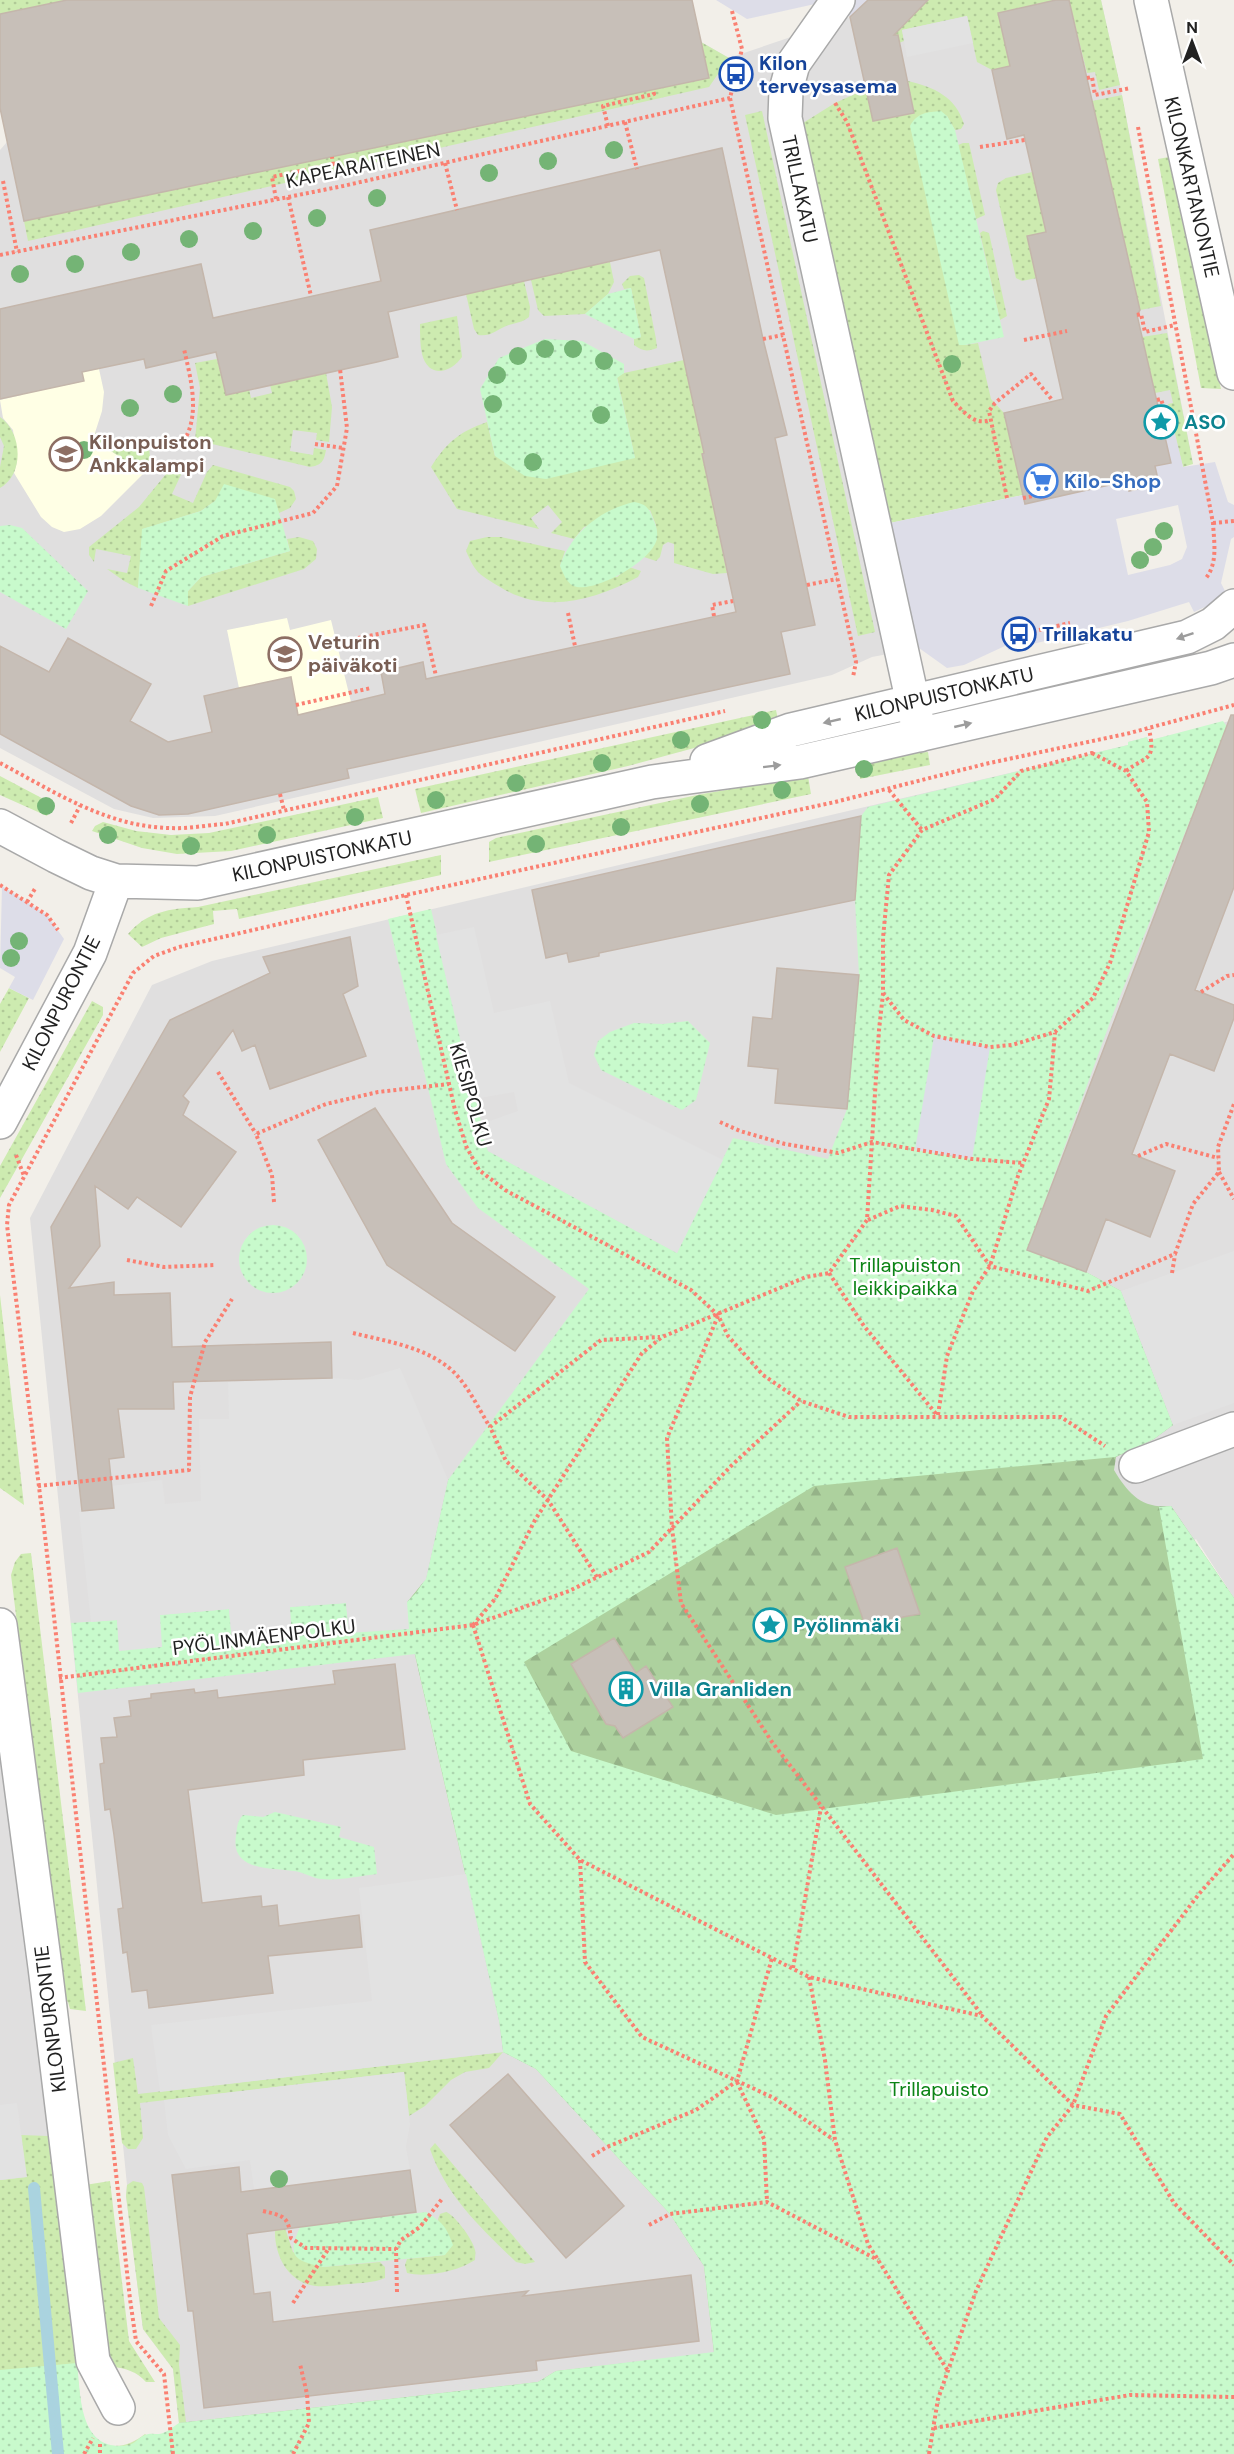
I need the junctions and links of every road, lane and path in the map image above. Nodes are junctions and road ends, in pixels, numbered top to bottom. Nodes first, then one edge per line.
1 (838, 0) edge
2 (1151, 0) edge
3 (732, 11) dead end
4 (1087, 78) dead end
5 (652, 90) dead end
6 (730, 98) junction
7 (1133, 99) dead end
8 (835, 103) dead end
9 (625, 122) junction
10 (1137, 122) dead end
11 (608, 126) junction
12 (1025, 140) dead end
13 (980, 147) dead end
14 (332, 156) dead end
15 (445, 163) junction
16 (637, 169) dead end
17 (3, 181) dead end
18 (288, 197) junction
19 (276, 199) junction
20 (457, 210) dead end
21 (17, 252) junction
22 (0, 255) edge
23 (311, 296) dead end
24 (1137, 315) dead end
25 (1175, 325) junction
26 (1067, 331) dead end
27 (783, 335) junction
28 (764, 339) dead end
29 (1024, 340) dead end
30 (184, 349) dead end
31 (340, 369) dead end
32 (1234, 373) edge
33 (1157, 400) dead end
34 (1053, 401) dead end
35 (1165, 412) dead end
36 (990, 420) junction
37 (315, 444) dead end
38 (180, 446) dead end
39 (343, 448) junction
40 (1041, 484) dead end
41 (1008, 498) dead end
42 (1023, 498) dead end
43 (1234, 520) edge
44 (1213, 523) junction
45 (837, 579) junction
46 (1205, 579) dead end
47 (807, 585) dead end
48 (734, 601) dead end
49 (152, 606) dead end
50 (1234, 606) edge
51 (568, 613) dead end
52 (714, 616) dead end
53 (1076, 621) dead end
54 (358, 638) dead end
55 (999, 640) dead end
56 (575, 646) dead end
57 (1234, 660) edge
58 (905, 667) junction
59 (436, 676) dead end
60 (853, 678) junction
61 (846, 683) dead end
62 (370, 688) dead end
63 (913, 701) junction
64 (296, 705) dead end
65 (1234, 705) edge
66 (728, 711) dead end
67 (1149, 729) junction
68 (920, 735) junction
69 (0, 763) edge
70 (1126, 771) junction
71 (652, 782) junction
72 (889, 790) junction
73 (280, 794) dead end
74 (284, 810) junction
75 (0, 826) edge
76 (922, 830) junction
77 (116, 880) junction
78 (406, 895) junction
79 (1234, 975) edge
80 (1201, 992) dead end
81 (883, 993) junction
82 (1055, 1032) junction
83 (218, 1072) dead end
84 (449, 1084) junction
85 (1234, 1104) edge
86 (0, 1122) edge
87 (720, 1122) dead end
88 (256, 1134) junction
89 (872, 1142) junction
90 (1138, 1156) dead end
91 (1218, 1158) junction
92 (1023, 1163) junction
93 (1219, 1172) junction
94 (1234, 1198) edge
95 (274, 1202) dead end
96 (867, 1220) junction
97 (1175, 1254) junction
98 (127, 1260) dead end
99 (215, 1265) dead end
100 (990, 1266) junction
101 (829, 1273) junction
102 (1172, 1273) dead end
103 (232, 1299) dead end
104 (718, 1315) junction
105 (353, 1333) dead end
106 (662, 1337) junction
107 (801, 1401) junction
108 (938, 1415) junction
109 (490, 1427) junction
110 (1234, 1429) edge
111 (1136, 1466) joint
112 (38, 1486) junction
113 (548, 1500) junction
114 (672, 1528) junction
115 (597, 1577) junction
116 (0, 1624) edge
117 (473, 1625) junction
118 (59, 1678) junction
119 (821, 1807) junction
120 (1234, 1854) edge
121 (580, 1860) junction
122 (772, 1958) junction
123 (793, 1968) junction
124 (809, 1977) junction
125 (982, 2016) junction
126 (737, 2081) junction
127 (1073, 2105) junction
128 (835, 2140) junction
129 (592, 2156) dead end
130 (442, 2199) dead end
131 (767, 2202) junction
132 (263, 2211) dead end
133 (649, 2225) dead end
134 (329, 2248) junction
135 (396, 2249) junction
136 (878, 2260) junction
137 (1234, 2265) edge
138 (397, 2292) dead end
139 (293, 2303) dead end
140 (300, 2364) dead end
141 (948, 2371) junction
142 (1234, 2397) edge
143 (118, 2408) dead end
144 (934, 2428) junction
145 (93, 2438) dead end
146 (100, 2444) dead end
147 (84, 2454) edge
148 (100, 2454) edge
149 (173, 2454) edge
150 (293, 2454) edge
151 (929, 2454) edge

1 - 58 street, TRILLAKATU
2 - 32 street, KILONKARTANONTIE
3 - 6 path
4 - 7 path
5 - 11 path
6 - 9 path, KAPEARAITEINEN
6 - 27 path
8 - 36 path
9 - 11 path, KAPEARAITEINEN
9 - 16 path
10 - 25 path
11 - 15 path, KAPEARAITEINEN
12 - 13 path
14 - 19 path
15 - 18 path, KAPEARAITEINEN
15 - 20 path
17 - 21 path
18 - 19 path, KAPEARAITEINEN
18 - 23 path
19 - 21 path, KAPEARAITEINEN
21 - 22 path, KAPEARAITEINEN
24 - 25 path
25 - 44 path
26 - 29 path
27 - 28 path
27 - 45 path
30 - 38 path
31 - 39 path
33 - 35 path
34 - 36 path
36 - 41 path
37 - 39 path
39 - 49 path
40 - 42 path
43 - 44 path
44 - 46 path
45 - 47 path
45 - 60 path
48 - 52 path
50 -> 63 street, KILONPUISTONKATU
51 - 56 path
53 - 55 path
54 - 59 path
68 -> 57 street, KILONPUISTONKATU
58 - 60 path
58 - 63 street, TRILLAKATU
60 - 61 path
62 - 64 path
63 - 68 street, TRILLAKATU
63 -> 71 street, KILONPUISTONKATU
65 - 67 path
66 - 74 path
67 - 70 path
67 - 72 path
71 -> 68 street, KILONPUISTONKATU
69 - 74 path
70 - 76 path
70 - 82 path
71 - 77 street, KILONPUISTONKATU
72 - 76 path
72 - 78 path
73 - 74 path
75 - 77 street, KILONPUISTONKATU
76 - 81 path
77 - 86 street, KILONPURONTIE
78 - 84 path, KIESIPOLKU
78 - 112 path
79 - 80 path
81 - 82 path
81 - 89 path
82 - 92 path
83 - 88 path
84 - 88 path
84 - 104 path, KIESIPOLKU
85 - 91 path
87 - 89 path
88 - 95 path
89 - 92 path
89 - 96 path
90 - 91 path
91 - 93 path
92 - 100 path
93 - 94 path
93 - 97 path
96 - 100 path
96 - 101 path
97 - 100 path
97 - 102 path
98 - 99 path
100 - 108 path
101 - 104 path
101 - 108 path
103 - 112 path
104 - 106 path
104 - 107 path, KIESIPOLKU
104 - 114 path
105 - 109 path
106 - 109 path
106 - 113 path
107 - 108 path, KIESIPOLKU
107 - 114 path, PYÖLINMÄENPOLKU
108 - 111 path, KIESIPOLKU
109 - 113 path
110 - 111 street
112 - 118 path
113 - 115 path
113 - 117 path
114 - 115 path, PYÖLINMÄENPOLKU
114 - 119 path
115 - 117 path, PYÖLINMÄENPOLKU
116 - 143 street, KILONPURONTIE
117 - 118 path, PYÖLINMÄENPOLKU
117 - 121 path
118 - 149 path
119 - 123 path
119 - 125 path
120 - 127 path
121 - 122 path
121 - 126 path
122 - 123 path
122 - 126 path
123 - 124 path
124 - 125 path
124 - 128 path
125 - 127 path
126 - 128 path
126 - 129 path
126 - 131 path
127 - 137 path
127 - 141 path
128 - 136 path
130 - 135 path
131 - 133 path
131 - 136 path
132 - 134 path
134 - 135 path
134 - 139 path
135 - 138 path
136 - 141 path
140 - 150 path
141 - 144 path
142 - 144 path
144 - 151 path
145 - 147 path
146 - 148 path

